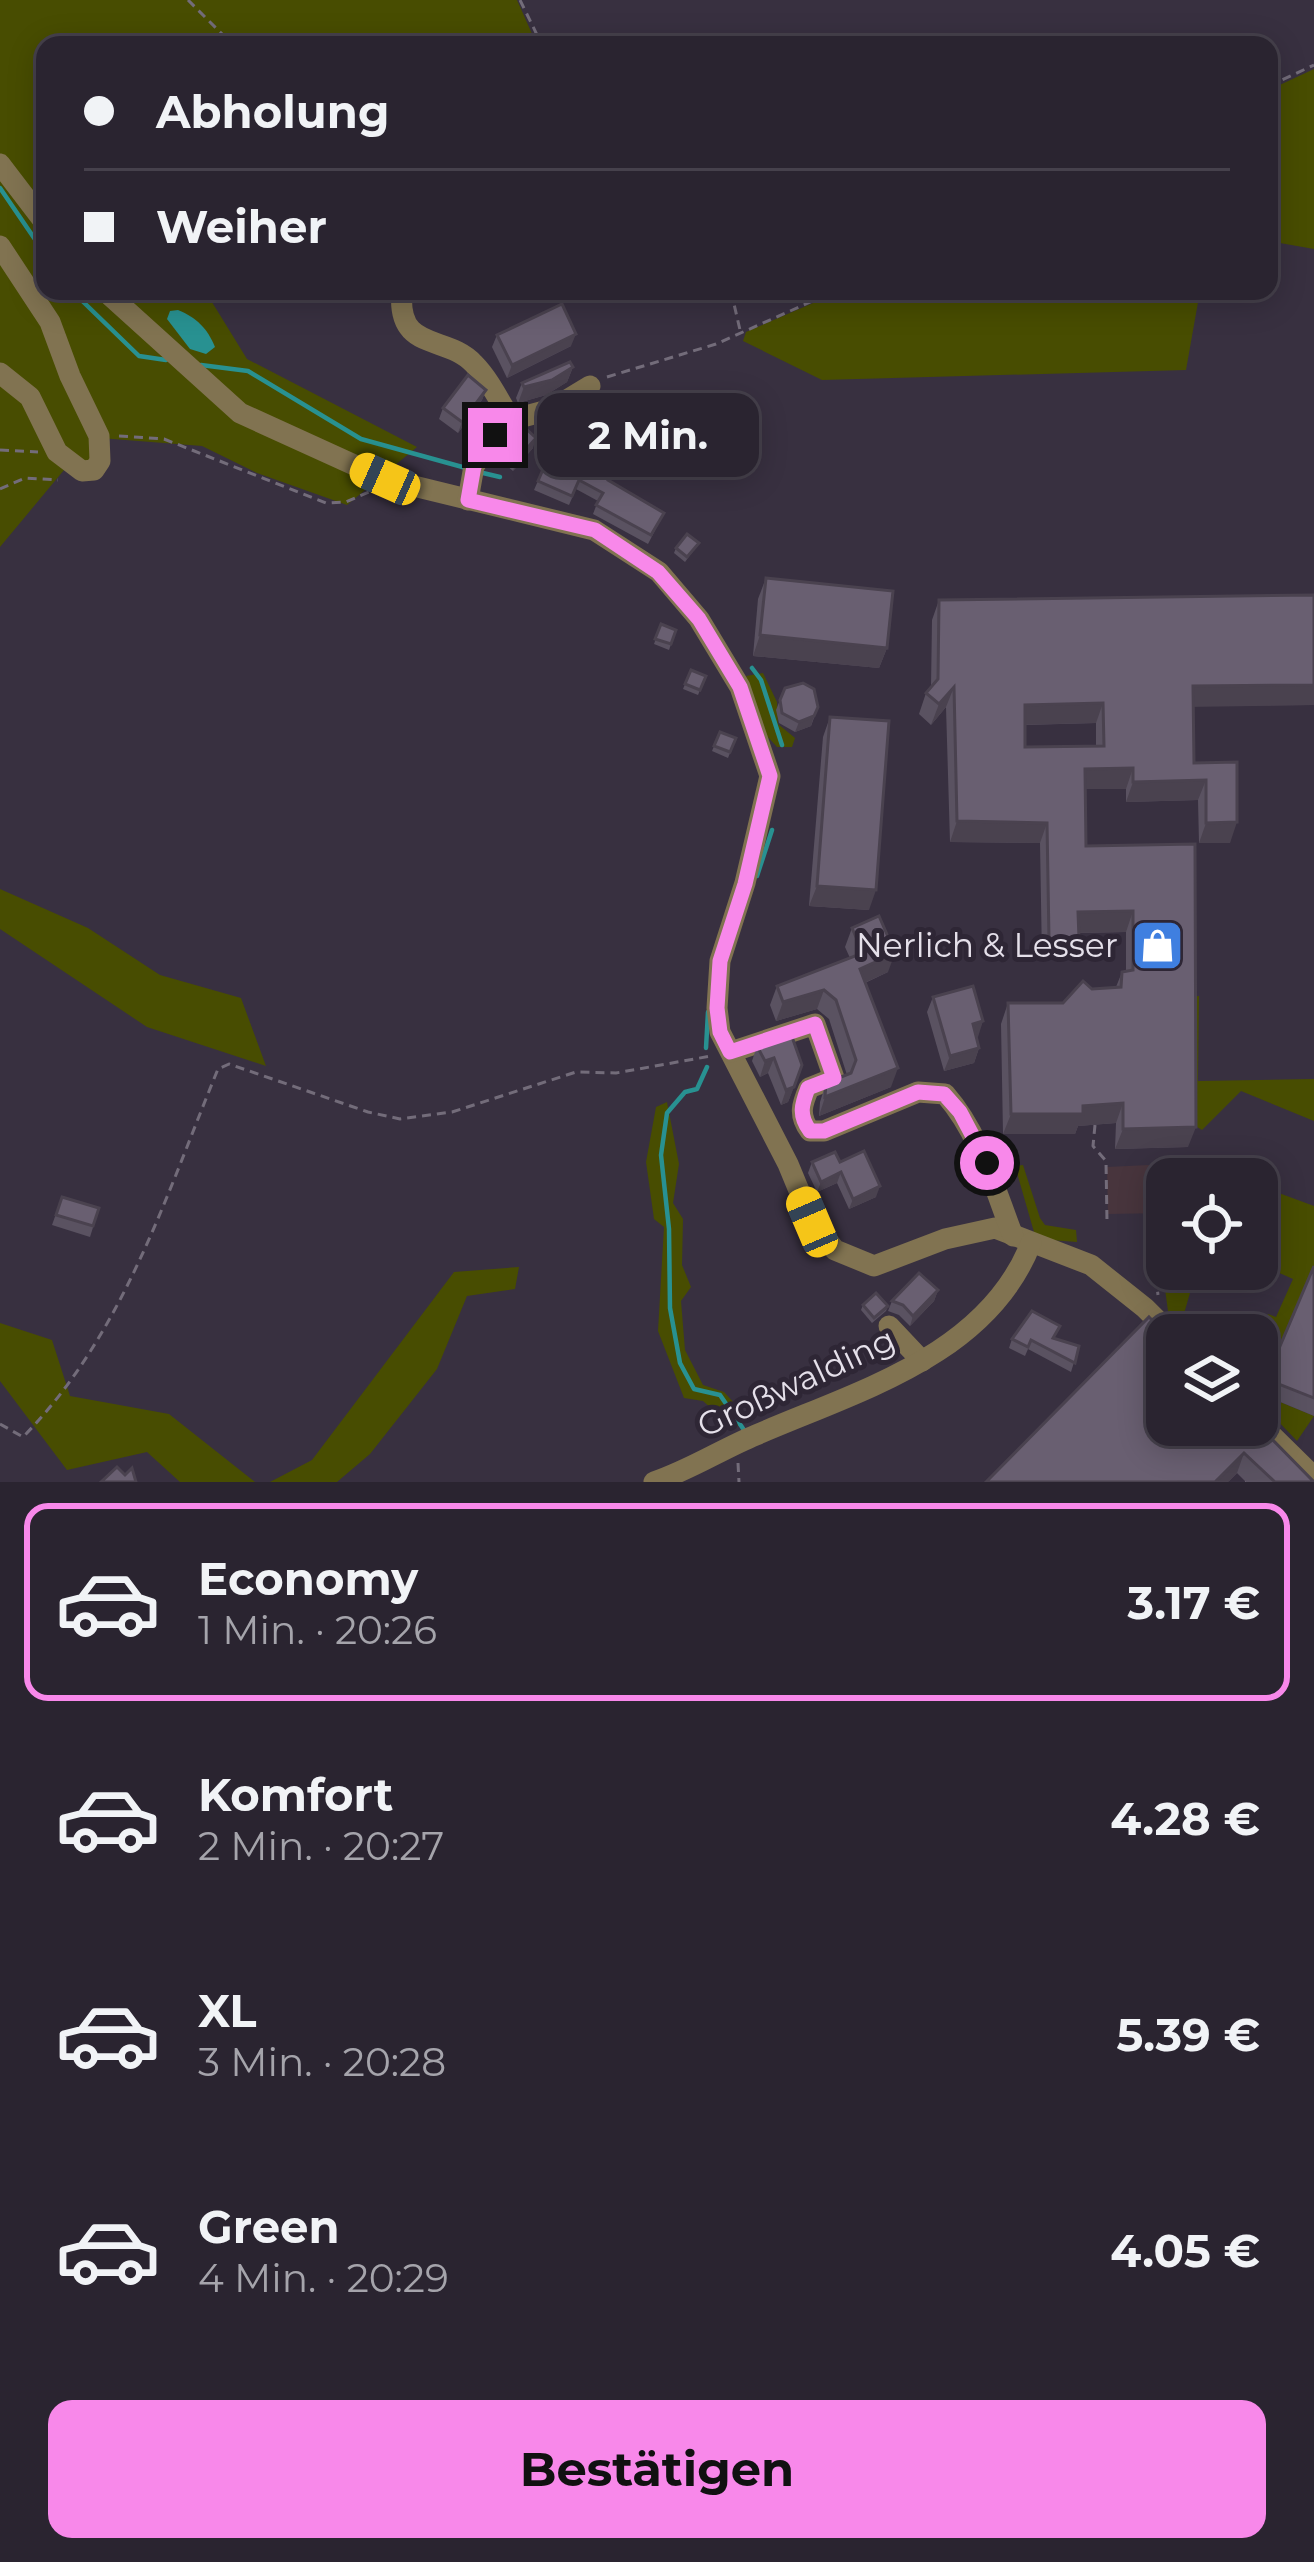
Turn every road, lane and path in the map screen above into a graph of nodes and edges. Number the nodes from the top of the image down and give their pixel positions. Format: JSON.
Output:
{"nodes":[{"id":1,"x":188,"y":0,"type":"edge"},
{"id":2,"x":520,"y":0,"type":"edge"},
{"id":3,"x":224,"y":36,"type":"edge"},
{"id":4,"x":538,"y":36,"type":"edge"},
{"id":5,"x":1314,"y":65,"type":"edge"},
{"id":6,"x":1278,"y":82,"type":"edge"},
{"id":7,"x":0,"y":164,"type":"edge"},
{"id":8,"x":36,"y":211,"type":"edge"},
{"id":9,"x":0,"y":246,"type":"edge"},
{"id":10,"x":115,"y":300,"type":"edge"},
{"id":11,"x":401,"y":300,"type":"edge"},
{"id":12,"x":733,"y":300,"type":"edge"},
{"id":13,"x":814,"y":300,"type":"edge"},
{"id":14,"x":742,"y":331,"type":"junction"},
{"id":15,"x":0,"y":373,"type":"edge"},
{"id":16,"x":590,"y":386,"type":"joint"},
{"id":17,"x":511,"y":420,"type":"junction"},
{"id":18,"x":99,"y":436,"type":"junction"},
{"id":19,"x":0,"y":450,"type":"edge"},
{"id":20,"x":58,"y":452,"type":"junction"},
{"id":21,"x":82,"y":471,"type":"junction"},
{"id":22,"x":385,"y":479,"type":"junction"},
{"id":23,"x":471,"y":482,"type":"junction"},
{"id":24,"x":0,"y":489,"type":"edge"},
{"id":25,"x":730,"y":1052,"type":"junction"},
{"id":26,"x":1095,"y":1125,"type":"edge"},
{"id":27,"x":1107,"y":1221,"type":"dead end"},
{"id":28,"x":1022,"y":1240,"type":"junction"},
{"id":29,"x":1151,"y":1314,"type":"edge"},
{"id":30,"x":890,"y":1326,"type":"dead end"},
{"id":31,"x":922,"y":1360,"type":"junction"},
{"id":32,"x":0,"y":1424,"type":"edge"},
{"id":33,"x":1278,"y":1441,"type":"edge"},
{"id":34,"x":1313,"y":1475,"type":"edge"},
{"id":35,"x":654,"y":1482,"type":"edge"}],
"edges":[{"from":1,"to":3,"type":"path"},
{"from":2,"to":4,"type":"path"},
{"from":5,"to":6,"type":"path"},
{"from":7,"to":8,"type":"street"},
{"from":9,"to":18,"type":"street"},
{"from":10,"to":22,"type":"street"},
{"from":11,"to":17,"type":"street"},
{"from":12,"to":14,"type":"path"},
{"from":13,"to":14,"type":"path"},
{"from":14,"to":16,"type":"path"},
{"from":15,"to":20,"type":"street"},
{"from":16,"to":17,"type":"street"},
{"from":17,"to":23,"type":"street"},
{"from":18,"to":21,"type":"street"},
{"from":18,"to":22,"type":"path"},
{"from":19,"to":20,"type":"path"},
{"from":20,"to":21,"type":"street"},
{"from":21,"to":24,"type":"path"},
{"from":22,"to":23,"type":"street"},
{"from":23,"to":25,"type":"street"},
{"from":25,"to":28,"type":"street"},
{"from":25,"to":28,"type":"street"},
{"from":25,"to":32,"type":"path"},
{"from":26,"to":27,"type":"path"},
{"from":28,"to":29,"type":"street"},
{"from":28,"to":31,"type":"street","name":"Großwalding"},
{"from":30,"to":31,"type":"street"},
{"from":31,"to":35,"type":"street","name":"Großwalding"},
{"from":33,"to":34,"type":"street"}]}
